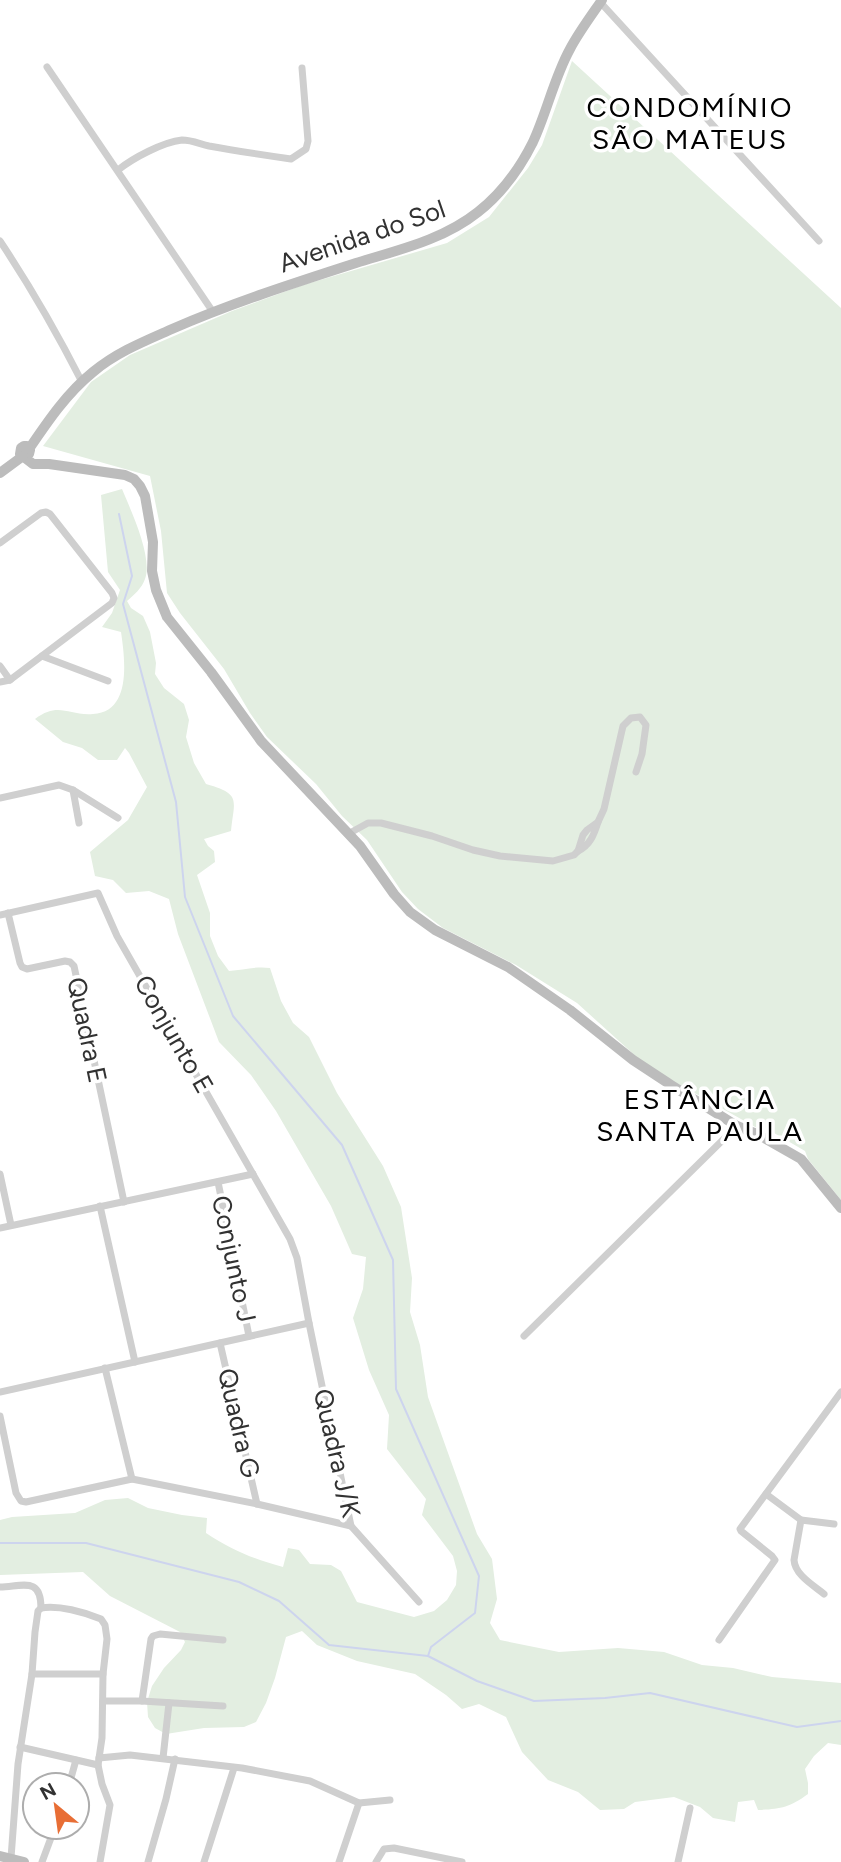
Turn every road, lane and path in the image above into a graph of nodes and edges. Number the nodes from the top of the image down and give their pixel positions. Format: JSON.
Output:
{"nodes":[{"id":1,"x":601,"y":1,"type":"edge"},
{"id":2,"x":47,"y":67,"type":"dead end"},
{"id":3,"x":302,"y":68,"type":"dead end"},
{"id":4,"x":118,"y":170,"type":"junction"},
{"id":5,"x":0,"y":241,"type":"edge"},
{"id":6,"x":819,"y":241,"type":"dead end"},
{"id":7,"x":213,"y":312,"type":"junction"},
{"id":8,"x":82,"y":382,"type":"junction"},
{"id":9,"x":25,"y":451,"type":"junction"},
{"id":10,"x":4,"y":469,"type":"edge"},
{"id":11,"x":0,"y":543,"type":"edge"},
{"id":12,"x":42,"y":656,"type":"junction"},
{"id":13,"x":0,"y":666,"type":"edge"},
{"id":14,"x":10,"y":680,"type":"junction"},
{"id":15,"x":108,"y":681,"type":"dead end"},
{"id":16,"x":0,"y":682,"type":"edge"},
{"id":17,"x":636,"y":772,"type":"dead end"},
{"id":18,"x":73,"y":790,"type":"junction"},
{"id":19,"x":0,"y":798,"type":"edge"},
{"id":20,"x":118,"y":818,"type":"dead end"},
{"id":21,"x":79,"y":823,"type":"dead end"},
{"id":22,"x":348,"y":834,"type":"junction"},
{"id":23,"x":98,"y":893,"type":"joint"},
{"id":24,"x":4,"y":914,"type":"edge"},
{"id":25,"x":737,"y":1126,"type":"junction"},
{"id":26,"x":0,"y":1174,"type":"edge"},
{"id":27,"x":253,"y":1174,"type":"junction"},
{"id":28,"x":218,"y":1182,"type":"junction"},
{"id":29,"x":124,"y":1202,"type":"junction"},
{"id":30,"x":100,"y":1206,"type":"junction"},
{"id":31,"x":841,"y":1208,"type":"edge"},
{"id":32,"x":10,"y":1225,"type":"junction"},
{"id":33,"x":0,"y":1228,"type":"edge"},
{"id":34,"x":309,"y":1323,"type":"junction"},
{"id":35,"x":249,"y":1336,"type":"junction"},
{"id":36,"x":524,"y":1336,"type":"dead end"},
{"id":37,"x":220,"y":1343,"type":"junction"},
{"id":38,"x":135,"y":1362,"type":"junction"},
{"id":39,"x":105,"y":1368,"type":"junction"},
{"id":40,"x":0,"y":1392,"type":"edge"},
{"id":41,"x":841,"y":1392,"type":"edge"},
{"id":42,"x":0,"y":1416,"type":"edge"},
{"id":43,"x":132,"y":1479,"type":"junction"},
{"id":44,"x":766,"y":1494,"type":"junction"},
{"id":45,"x":257,"y":1504,"type":"junction"},
{"id":46,"x":802,"y":1520,"type":"junction"},
{"id":47,"x":834,"y":1524,"type":"dead end"},
{"id":48,"x":351,"y":1526,"type":"junction"},
{"id":49,"x":0,"y":1587,"type":"edge"},
{"id":50,"x":824,"y":1594,"type":"dead end"},
{"id":51,"x":419,"y":1602,"type":"dead end"},
{"id":52,"x":41,"y":1608,"type":"junction"},
{"id":53,"x":223,"y":1640,"type":"dead end"},
{"id":54,"x":719,"y":1640,"type":"dead end"},
{"id":55,"x":32,"y":1674,"type":"junction"},
{"id":56,"x":103,"y":1674,"type":"junction"},
{"id":57,"x":142,"y":1700,"type":"junction"},
{"id":58,"x":103,"y":1702,"type":"junction"},
{"id":59,"x":169,"y":1703,"type":"junction"},
{"id":60,"x":223,"y":1706,"type":"dead end"},
{"id":61,"x":20,"y":1747,"type":"junction"},
{"id":62,"x":163,"y":1758,"type":"junction"},
{"id":63,"x":175,"y":1759,"type":"junction"},
{"id":64,"x":76,"y":1760,"type":"junction"},
{"id":65,"x":99,"y":1761,"type":"junction"},
{"id":66,"x":234,"y":1768,"type":"junction"},
{"id":67,"x":73,"y":1771,"type":"edge"},
{"id":68,"x":390,"y":1800,"type":"dead end"},
{"id":69,"x":359,"y":1803,"type":"junction"},
{"id":70,"x":690,"y":1808,"type":"dead end"},
{"id":71,"x":50,"y":1841,"type":"edge"},
{"id":72,"x":0,"y":1856,"type":"edge"},
{"id":73,"x":11,"y":1858,"type":"junction"},
{"id":74,"x":24,"y":1862,"type":"edge"},
{"id":75,"x":42,"y":1862,"type":"edge"},
{"id":76,"x":100,"y":1862,"type":"edge"},
{"id":77,"x":148,"y":1862,"type":"edge"},
{"id":78,"x":204,"y":1862,"type":"edge"},
{"id":79,"x":340,"y":1862,"type":"edge"},
{"id":80,"x":376,"y":1862,"type":"edge"},
{"id":81,"x":461,"y":1862,"type":"edge"},
{"id":82,"x":678,"y":1862,"type":"edge"}],
"edges":[{"from":1,"to":6,"type":"street"},
{"from":1,"to":7,"type":"street","name":"Avenida do Sol"},
{"from":2,"to":4,"type":"street"},
{"from":3,"to":4,"type":"street"},
{"from":4,"to":7,"type":"street"},
{"from":5,"to":8,"type":"street"},
{"from":7,"to":8,"type":"street","name":"Avenida do Sol"},
{"from":8,"to":9,"type":"street","name":"Avenida do Sol"},
{"from":9,"to":10,"type":"street","name":"Avenida do Sol"},
{"from":9,"to":22,"type":"street"},
{"from":11,"to":12,"type":"street"},
{"from":12,"to":14,"type":"street"},
{"from":12,"to":15,"type":"street"},
{"from":13,"to":14,"type":"street"},
{"from":14,"to":16,"type":"street"},
{"from":17,"to":22,"type":"street"},
{"from":18,"to":19,"type":"street"},
{"from":18,"to":20,"type":"street"},
{"from":18,"to":21,"type":"street"},
{"from":22,"to":25,"type":"street"},
{"from":23,"to":24,"type":"street","name":"Quadra E"},
{"from":23,"to":27,"type":"street","name":"Conjunto E"},
{"from":24,"to":29,"type":"street","name":"Quadra E"},
{"from":25,"to":31,"type":"street"},
{"from":25,"to":36,"type":"street"},
{"from":26,"to":32,"type":"street"},
{"from":27,"to":28,"type":"street"},
{"from":27,"to":34,"type":"street","name":"Conjunto E"},
{"from":28,"to":29,"type":"street"},
{"from":28,"to":35,"type":"street","name":"Conjunto J"},
{"from":29,"to":30,"type":"street"},
{"from":30,"to":32,"type":"street"},
{"from":30,"to":38,"type":"street"},
{"from":32,"to":33,"type":"street"},
{"from":34,"to":35,"type":"street"},
{"from":34,"to":48,"type":"street","name":"Quadra J/K"},
{"from":35,"to":37,"type":"street"},
{"from":37,"to":38,"type":"street"},
{"from":37,"to":45,"type":"street","name":"Quadra G"},
{"from":38,"to":39,"type":"street"},
{"from":39,"to":40,"type":"street"},
{"from":39,"to":43,"type":"street"},
{"from":41,"to":44,"type":"street"},
{"from":42,"to":43,"type":"street"},
{"from":43,"to":45,"type":"street"},
{"from":44,"to":46,"type":"street"},
{"from":44,"to":54,"type":"street"},
{"from":45,"to":48,"type":"street"},
{"from":46,"to":47,"type":"street"},
{"from":46,"to":50,"type":"street"},
{"from":48,"to":51,"type":"street","name":"Quadra J/K"},
{"from":49,"to":52,"type":"street"},
{"from":52,"to":55,"type":"street"},
{"from":52,"to":56,"type":"street"},
{"from":53,"to":57,"type":"street"},
{"from":55,"to":56,"type":"street"},
{"from":55,"to":61,"type":"street"},
{"from":56,"to":58,"type":"street"},
{"from":57,"to":58,"type":"street"},
{"from":57,"to":59,"type":"street"},
{"from":58,"to":65,"type":"street"},
{"from":59,"to":60,"type":"street"},
{"from":59,"to":62,"type":"street"},
{"from":61,"to":64,"type":"street"},
{"from":61,"to":73,"type":"street"},
{"from":62,"to":63,"type":"street"},
{"from":62,"to":65,"type":"street"},
{"from":63,"to":66,"type":"street"},
{"from":63,"to":77,"type":"street"},
{"from":64,"to":65,"type":"street"},
{"from":64,"to":67,"type":"street"},
{"from":65,"to":76,"type":"street"},
{"from":66,"to":69,"type":"street"},
{"from":66,"to":78,"type":"street"},
{"from":68,"to":69,"type":"street"},
{"from":69,"to":79,"type":"street"},
{"from":70,"to":82,"type":"street"},
{"from":71,"to":75,"type":"street"},
{"from":72,"to":73,"type":"street"},
{"from":73,"to":74,"type":"street"},
{"from":80,"to":81,"type":"street"}]}
